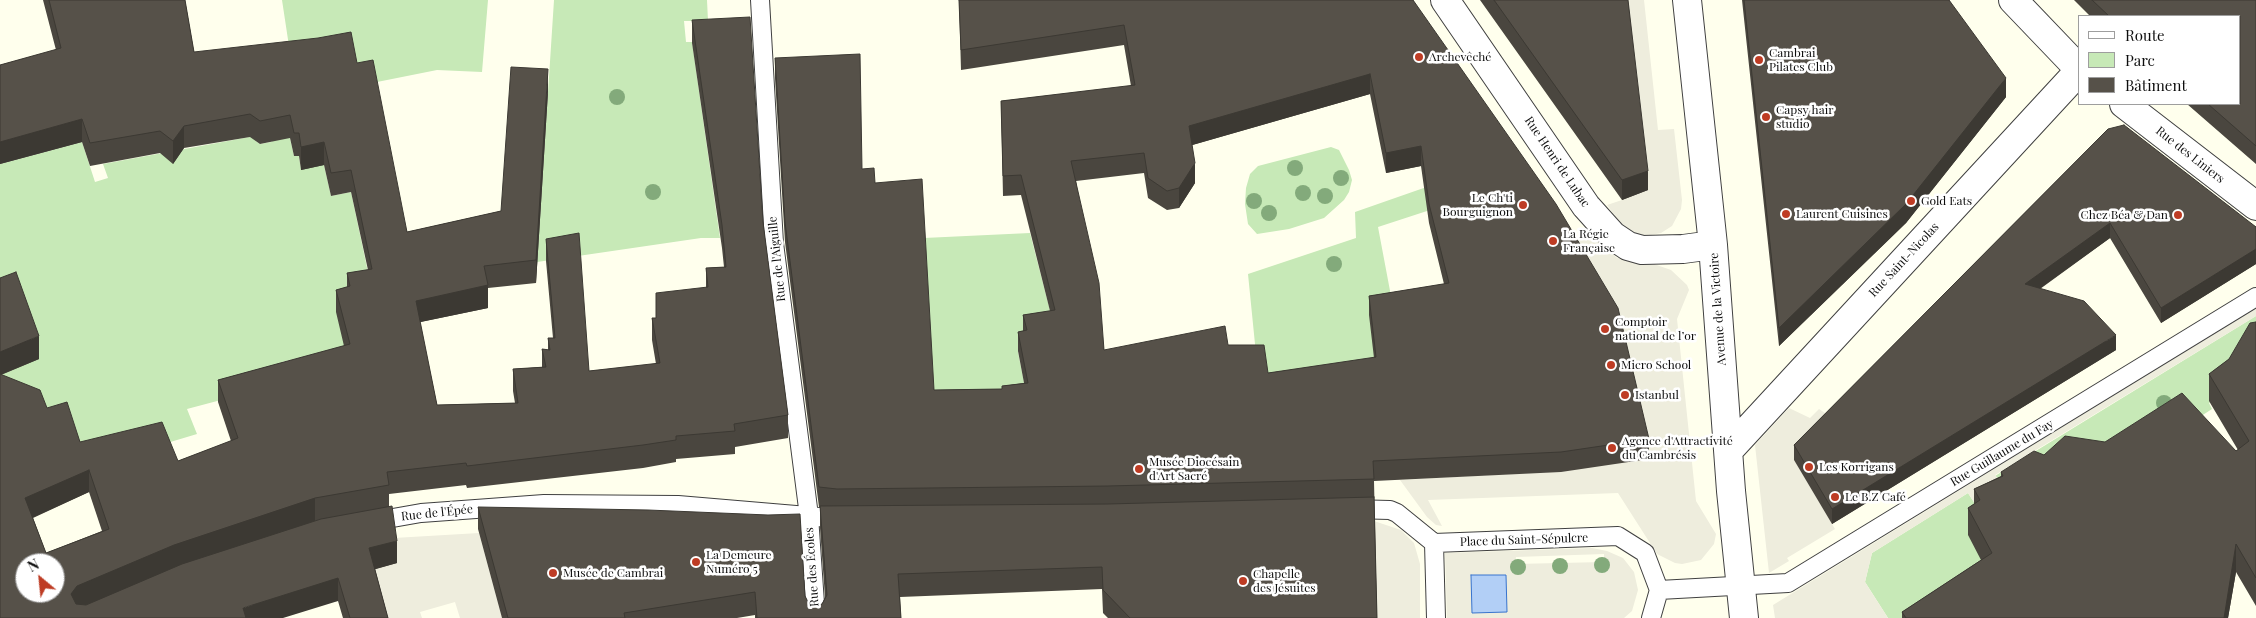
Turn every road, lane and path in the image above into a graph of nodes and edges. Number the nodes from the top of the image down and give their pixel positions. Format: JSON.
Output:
{"nodes":[{"id":1,"x":760,"y":0,"type":"edge"},
{"id":2,"x":1445,"y":0,"type":"edge"},
{"id":3,"x":1687,"y":0,"type":"edge"},
{"id":4,"x":2013,"y":0,"type":"edge"},
{"id":5,"x":2078,"y":68,"type":"edge"},
{"id":6,"x":2078,"y":72,"type":"edge"},
{"id":7,"x":2125,"y":105,"type":"edge"},
{"id":8,"x":2256,"y":206,"type":"edge"},
{"id":9,"x":1713,"y":245,"type":"junction"},
{"id":10,"x":2256,"y":297,"type":"edge"},
{"id":11,"x":1729,"y":450,"type":"junction"},
{"id":12,"x":1334,"y":510,"type":"edge"},
{"id":13,"x":808,"y":516,"type":"junction"},
{"id":14,"x":856,"y":518,"type":"edge"},
{"id":15,"x":355,"y":524,"type":"edge"},
{"id":16,"x":1434,"y":543,"type":"junction"},
{"id":17,"x":1740,"y":586,"type":"junction"},
{"id":18,"x":1659,"y":590,"type":"junction"},
{"id":19,"x":816,"y":618,"type":"edge"},
{"id":20,"x":1436,"y":618,"type":"edge"},
{"id":21,"x":1651,"y":618,"type":"edge"},
{"id":22,"x":1744,"y":618,"type":"edge"}],
"edges":[{"from":1,"to":13,"type":"lane","name":"Rue de l'Aiguille"},
{"from":2,"to":9,"type":"street","name":"Rue Henri de Lubac"},
{"from":3,"to":9,"type":"street","name":"Avenue de la Victoire"},
{"from":4,"to":5,"type":"street"},
{"from":6,"to":11,"type":"street","name":"Rue Saint-Nicolas"},
{"from":7,"to":8,"type":"street","name":"Rue des Liniers"},
{"from":9,"to":11,"type":"street","name":"Avenue de la Victoire"},
{"from":10,"to":17,"type":"lane","name":"Rue Guillaume du Fay"},
{"from":11,"to":17,"type":"street","name":"Avenue de la Victoire"},
{"from":12,"to":16,"type":"lane"},
{"from":13,"to":14,"type":"lane","name":"Rue de l'Épée"},
{"from":13,"to":15,"type":"lane","name":"Rue de l'Épée"},
{"from":13,"to":19,"type":"lane","name":"Rue des Écoles"},
{"from":16,"to":18,"type":"lane","name":"Place du Saint-Sépulcre"},
{"from":16,"to":20,"type":"lane"},
{"from":17,"to":18,"type":"lane"},
{"from":17,"to":22,"type":"street","name":"Avenue de la Victoire"},
{"from":18,"to":21,"type":"lane"}]}
